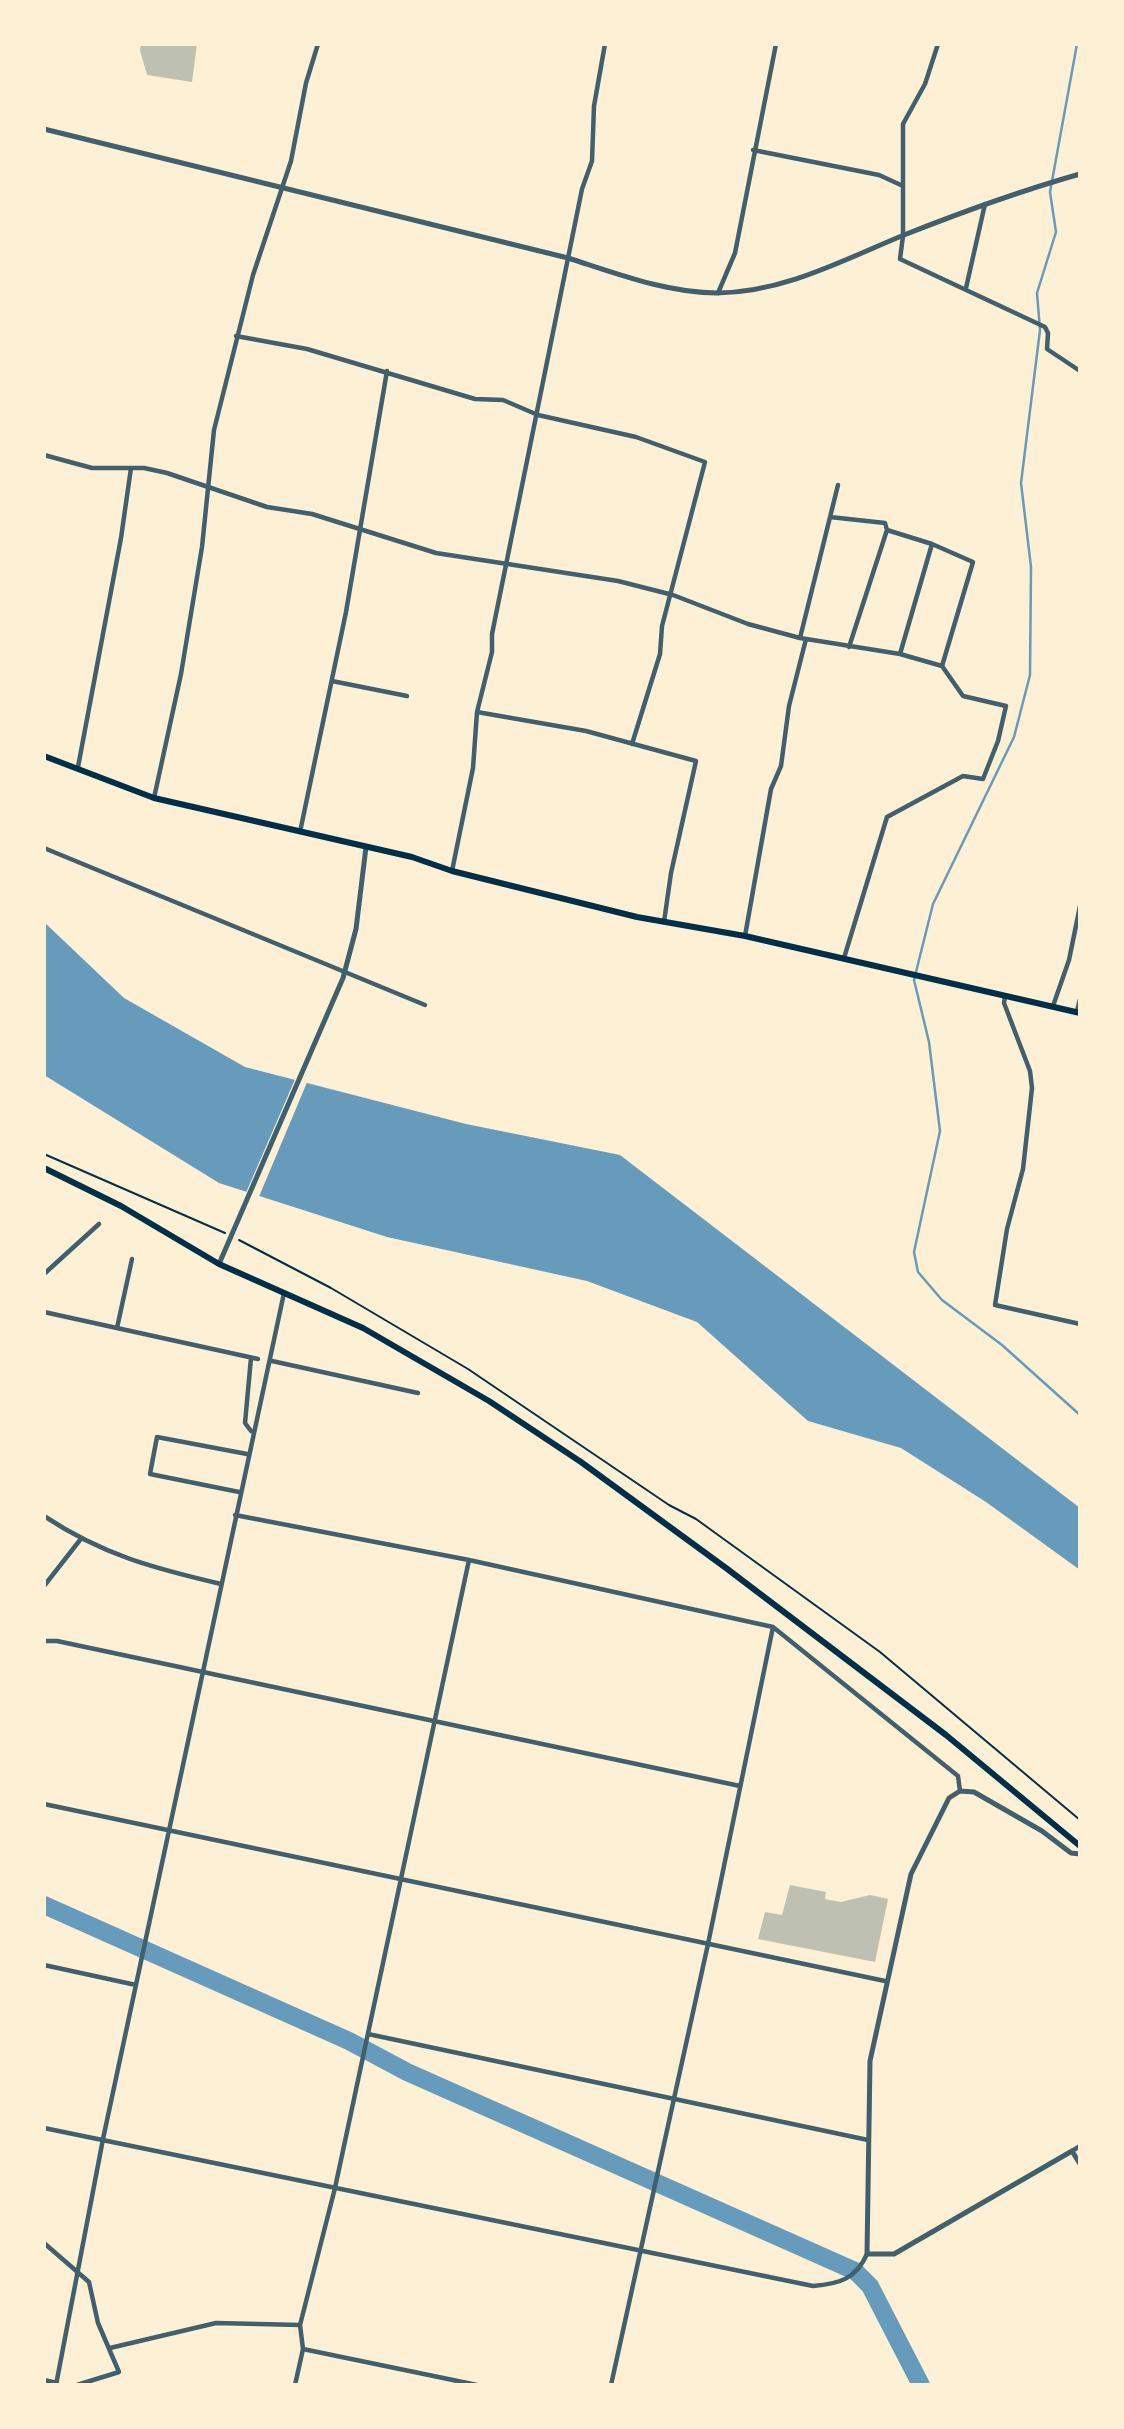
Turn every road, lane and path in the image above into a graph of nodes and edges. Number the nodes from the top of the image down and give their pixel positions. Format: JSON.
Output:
{"nodes":[{"id":1,"x":318,"y":44,"type":"edge"},
{"id":2,"x":605,"y":44,"type":"edge"},
{"id":3,"x":776,"y":44,"type":"edge"},
{"id":4,"x":938,"y":44,"type":"edge"},
{"id":5,"x":44,"y":129,"type":"edge"},
{"id":6,"x":753,"y":150,"type":"junction"},
{"id":7,"x":1080,"y":174,"type":"edge"},
{"id":8,"x":903,"y":186,"type":"junction"},
{"id":9,"x":284,"y":189,"type":"junction"},
{"id":10,"x":985,"y":204,"type":"junction"},
{"id":11,"x":903,"y":236,"type":"junction"},
{"id":12,"x":568,"y":258,"type":"junction"},
{"id":13,"x":966,"y":288,"type":"junction"},
{"id":14,"x":718,"y":293,"type":"junction"},
{"id":15,"x":236,"y":336,"type":"junction"},
{"id":16,"x":387,"y":371,"type":"junction"},
{"id":17,"x":1080,"y":371,"type":"edge"},
{"id":18,"x":538,"y":415,"type":"junction"},
{"id":19,"x":44,"y":455,"type":"edge"},
{"id":20,"x":131,"y":468,"type":"junction"},
{"id":21,"x":210,"y":485,"type":"junction"},
{"id":22,"x":838,"y":485,"type":"dead end"},
{"id":23,"x":830,"y":517,"type":"junction"},
{"id":24,"x":361,"y":528,"type":"junction"},
{"id":25,"x":887,"y":530,"type":"junction"},
{"id":26,"x":932,"y":544,"type":"junction"},
{"id":27,"x":507,"y":565,"type":"junction"},
{"id":28,"x":673,"y":595,"type":"junction"},
{"id":29,"x":803,"y":639,"type":"junction"},
{"id":30,"x":849,"y":647,"type":"junction"},
{"id":31,"x":900,"y":654,"type":"junction"},
{"id":32,"x":942,"y":666,"type":"junction"},
{"id":33,"x":332,"y":681,"type":"junction"},
{"id":34,"x":407,"y":696,"type":"dead end"},
{"id":35,"x":477,"y":712,"type":"junction"},
{"id":36,"x":632,"y":744,"type":"junction"},
{"id":37,"x":44,"y":756,"type":"edge"},
{"id":38,"x":78,"y":767,"type":"junction"},
{"id":39,"x":154,"y":798,"type":"junction"},
{"id":40,"x":300,"y":832,"type":"junction"},
{"id":41,"x":366,"y":847,"type":"junction"},
{"id":42,"x":44,"y":848,"type":"edge"},
{"id":43,"x":452,"y":871,"type":"junction"},
{"id":44,"x":1080,"y":906,"type":"edge"},
{"id":45,"x":664,"y":922,"type":"junction"},
{"id":46,"x":745,"y":936,"type":"junction"},
{"id":47,"x":844,"y":958,"type":"junction"},
{"id":48,"x":344,"y":975,"type":"junction"},
{"id":49,"x":1005,"y":995,"type":"junction"},
{"id":50,"x":1080,"y":1000,"type":"edge"},
{"id":51,"x":425,"y":1005,"type":"dead end"},
{"id":52,"x":1053,"y":1006,"type":"junction"},
{"id":53,"x":1079,"y":1013,"type":"edge"},
{"id":54,"x":44,"y":1168,"type":"edge"},
{"id":55,"x":99,"y":1224,"type":"dead end"},
{"id":56,"x":132,"y":1259,"type":"dead end"},
{"id":57,"x":219,"y":1264,"type":"junction"},
{"id":58,"x":44,"y":1274,"type":"edge"},
{"id":59,"x":284,"y":1293,"type":"junction"},
{"id":60,"x":44,"y":1312,"type":"edge"},
{"id":61,"x":1080,"y":1324,"type":"edge"},
{"id":62,"x":117,"y":1328,"type":"junction"},
{"id":63,"x":251,"y":1358,"type":"junction"},
{"id":64,"x":258,"y":1359,"type":"dead end"},
{"id":65,"x":272,"y":1361,"type":"dead end"},
{"id":66,"x":418,"y":1392,"type":"dead end"},
{"id":67,"x":252,"y":1432,"type":"junction"},
{"id":68,"x":247,"y":1454,"type":"junction"},
{"id":69,"x":239,"y":1492,"type":"junction"},
{"id":70,"x":235,"y":1515,"type":"junction"},
{"id":71,"x":44,"y":1516,"type":"edge"},
{"id":72,"x":80,"y":1540,"type":"junction"},
{"id":73,"x":468,"y":1560,"type":"junction"},
{"id":74,"x":220,"y":1584,"type":"junction"},
{"id":75,"x":44,"y":1586,"type":"edge"},
{"id":76,"x":773,"y":1627,"type":"junction"},
{"id":77,"x":44,"y":1641,"type":"edge"},
{"id":78,"x":202,"y":1673,"type":"junction"},
{"id":79,"x":435,"y":1722,"type":"junction"},
{"id":80,"x":740,"y":1786,"type":"junction"},
{"id":81,"x":960,"y":1791,"type":"junction"},
{"id":82,"x":44,"y":1804,"type":"edge"},
{"id":83,"x":169,"y":1832,"type":"junction"},
{"id":84,"x":1080,"y":1846,"type":"edge"},
{"id":85,"x":1080,"y":1854,"type":"edge"},
{"id":86,"x":400,"y":1878,"type":"junction"},
{"id":87,"x":708,"y":1944,"type":"junction"},
{"id":88,"x":44,"y":1965,"type":"edge"},
{"id":89,"x":885,"y":1981,"type":"junction"},
{"id":90,"x":136,"y":1985,"type":"junction"},
{"id":91,"x":368,"y":2034,"type":"junction"},
{"id":92,"x":674,"y":2099,"type":"junction"},
{"id":93,"x":44,"y":2127,"type":"edge"},
{"id":94,"x":103,"y":2139,"type":"junction"},
{"id":95,"x":868,"y":2140,"type":"junction"},
{"id":96,"x":1080,"y":2146,"type":"edge"},
{"id":97,"x":1072,"y":2151,"type":"junction"},
{"id":98,"x":1080,"y":2164,"type":"edge"},
{"id":99,"x":335,"y":2188,"type":"junction"},
{"id":100,"x":44,"y":2243,"type":"edge"},
{"id":101,"x":639,"y":2251,"type":"junction"},
{"id":102,"x":867,"y":2254,"type":"junction"},
{"id":103,"x":76,"y":2268,"type":"junction"},
{"id":104,"x":300,"y":2326,"type":"junction"},
{"id":105,"x":110,"y":2348,"type":"junction"},
{"id":106,"x":303,"y":2349,"type":"junction"},
{"id":107,"x":44,"y":2380,"type":"edge"},
{"id":108,"x":56,"y":2384,"type":"edge"},
{"id":109,"x":78,"y":2385,"type":"edge"},
{"id":110,"x":295,"y":2385,"type":"edge"},
{"id":111,"x":477,"y":2385,"type":"edge"},
{"id":112,"x":611,"y":2385,"type":"edge"}],
"edges":[{"from":1,"to":9,"type":"street"},
{"from":2,"to":12,"type":"street"},
{"from":3,"to":6,"type":"street"},
{"from":4,"to":8,"type":"street"},
{"from":5,"to":9,"type":"street"},
{"from":6,"to":8,"type":"street"},
{"from":6,"to":14,"type":"street"},
{"from":7,"to":10,"type":"street"},
{"from":8,"to":11,"type":"street"},
{"from":9,"to":12,"type":"street"},
{"from":9,"to":15,"type":"street"},
{"from":10,"to":11,"type":"street"},
{"from":10,"to":13,"type":"street"},
{"from":11,"to":13,"type":"street"},
{"from":11,"to":14,"type":"street"},
{"from":12,"to":14,"type":"street"},
{"from":12,"to":18,"type":"street"},
{"from":13,"to":17,"type":"street"},
{"from":15,"to":16,"type":"street"},
{"from":15,"to":21,"type":"street"},
{"from":16,"to":18,"type":"street"},
{"from":16,"to":24,"type":"street"},
{"from":18,"to":27,"type":"street"},
{"from":18,"to":28,"type":"street"},
{"from":19,"to":20,"type":"street"},
{"from":20,"to":21,"type":"street"},
{"from":20,"to":38,"type":"street"},
{"from":21,"to":24,"type":"street"},
{"from":21,"to":39,"type":"street"},
{"from":22,"to":23,"type":"street"},
{"from":23,"to":25,"type":"street"},
{"from":23,"to":29,"type":"street"},
{"from":24,"to":27,"type":"street"},
{"from":24,"to":33,"type":"street"},
{"from":25,"to":26,"type":"street"},
{"from":25,"to":30,"type":"street"},
{"from":26,"to":31,"type":"street"},
{"from":26,"to":32,"type":"street"},
{"from":27,"to":28,"type":"street"},
{"from":27,"to":35,"type":"street"},
{"from":28,"to":29,"type":"street"},
{"from":28,"to":36,"type":"street"},
{"from":29,"to":30,"type":"street"},
{"from":29,"to":46,"type":"street"},
{"from":30,"to":31,"type":"street"},
{"from":31,"to":32,"type":"street"},
{"from":32,"to":47,"type":"street"},
{"from":33,"to":34,"type":"street"},
{"from":33,"to":40,"type":"street"},
{"from":35,"to":36,"type":"street"},
{"from":35,"to":43,"type":"street"},
{"from":36,"to":45,"type":"street"},
{"from":37,"to":38,"type":"main road"},
{"from":38,"to":39,"type":"main road"},
{"from":39,"to":40,"type":"main road"},
{"from":40,"to":41,"type":"main road"},
{"from":41,"to":43,"type":"main road"},
{"from":41,"to":48,"type":"street"},
{"from":42,"to":48,"type":"street"},
{"from":43,"to":45,"type":"main road"},
{"from":44,"to":52,"type":"street"},
{"from":45,"to":46,"type":"main road"},
{"from":46,"to":47,"type":"main road"},
{"from":47,"to":49,"type":"main road"},
{"from":48,"to":51,"type":"street"},
{"from":48,"to":57,"type":"street"},
{"from":49,"to":52,"type":"main road"},
{"from":49,"to":61,"type":"street"},
{"from":50,"to":53,"type":"street"},
{"from":52,"to":53,"type":"main road"},
{"from":54,"to":57,"type":"main road"},
{"from":55,"to":58,"type":"street"},
{"from":56,"to":62,"type":"street"},
{"from":57,"to":59,"type":"main road"},
{"from":59,"to":67,"type":"street"},
{"from":59,"to":84,"type":"main road"},
{"from":60,"to":62,"type":"street"},
{"from":62,"to":63,"type":"street"},
{"from":63,"to":64,"type":"street"},
{"from":63,"to":67,"type":"street"},
{"from":65,"to":66,"type":"street"},
{"from":67,"to":68,"type":"street"},
{"from":68,"to":69,"type":"street"},
{"from":68,"to":69,"type":"street"},
{"from":69,"to":70,"type":"street"},
{"from":70,"to":73,"type":"street"},
{"from":70,"to":74,"type":"street"},
{"from":71,"to":72,"type":"street"},
{"from":72,"to":74,"type":"street"},
{"from":72,"to":75,"type":"street"},
{"from":73,"to":76,"type":"street"},
{"from":73,"to":79,"type":"street"},
{"from":74,"to":78,"type":"street"},
{"from":76,"to":80,"type":"street"},
{"from":76,"to":81,"type":"street"},
{"from":77,"to":78,"type":"street"},
{"from":78,"to":79,"type":"street"},
{"from":78,"to":83,"type":"street"},
{"from":79,"to":80,"type":"street"},
{"from":79,"to":86,"type":"street"},
{"from":80,"to":87,"type":"street"},
{"from":81,"to":85,"type":"street"},
{"from":81,"to":89,"type":"street"},
{"from":82,"to":83,"type":"street"},
{"from":83,"to":86,"type":"street"},
{"from":83,"to":90,"type":"street"},
{"from":86,"to":87,"type":"street"},
{"from":86,"to":91,"type":"street"},
{"from":87,"to":89,"type":"street"},
{"from":87,"to":92,"type":"street"},
{"from":88,"to":90,"type":"street"},
{"from":89,"to":95,"type":"street"},
{"from":90,"to":94,"type":"street"},
{"from":91,"to":92,"type":"street"},
{"from":91,"to":99,"type":"street"},
{"from":92,"to":95,"type":"street"},
{"from":92,"to":101,"type":"street"},
{"from":93,"to":94,"type":"street"},
{"from":94,"to":99,"type":"street"},
{"from":94,"to":103,"type":"street"},
{"from":95,"to":102,"type":"street"},
{"from":96,"to":97,"type":"street"},
{"from":97,"to":98,"type":"street"},
{"from":97,"to":102,"type":"street"},
{"from":99,"to":101,"type":"street"},
{"from":99,"to":104,"type":"street"},
{"from":100,"to":103,"type":"street"},
{"from":101,"to":102,"type":"street"},
{"from":101,"to":112,"type":"street"},
{"from":103,"to":105,"type":"street"},
{"from":103,"to":108,"type":"street"},
{"from":104,"to":105,"type":"street"},
{"from":104,"to":106,"type":"street"},
{"from":105,"to":109,"type":"street"},
{"from":106,"to":110,"type":"street"},
{"from":106,"to":111,"type":"street"},
{"from":107,"to":108,"type":"street"}]}
